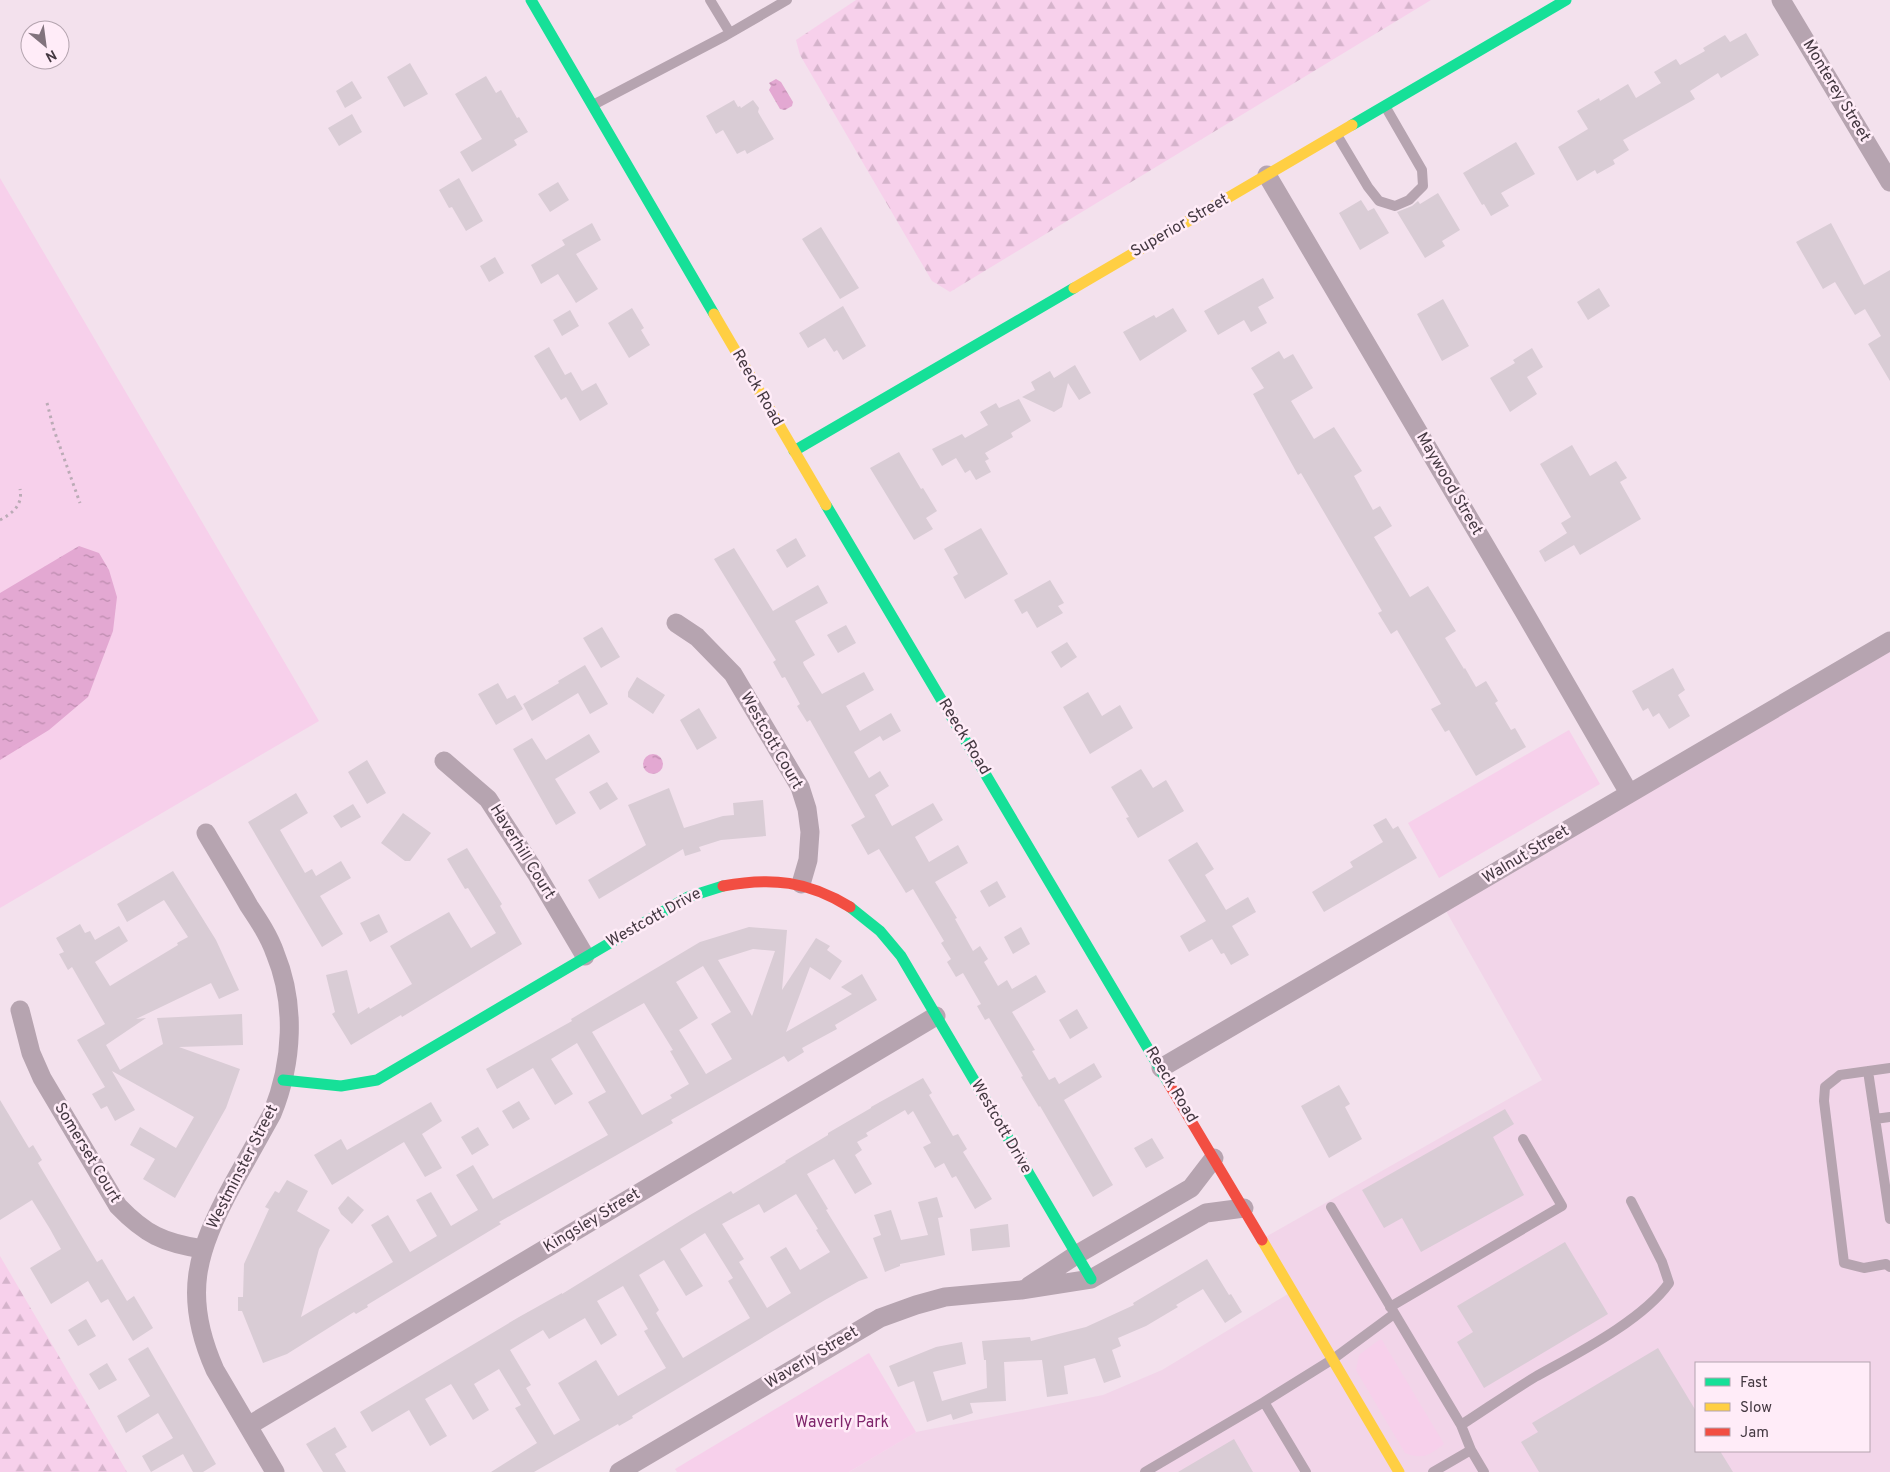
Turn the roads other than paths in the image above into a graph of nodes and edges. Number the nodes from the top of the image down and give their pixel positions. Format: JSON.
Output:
{"nodes":[{"id":1,"x":710,"y":0,"type":"edge"},
{"id":2,"x":787,"y":0,"type":"edge"},
{"id":3,"x":1566,"y":0,"type":"edge"},
{"id":4,"x":1781,"y":0,"type":"edge"},
{"id":5,"x":534,"y":1,"type":"edge"},
{"id":6,"x":730,"y":33,"type":"junction"},
{"id":7,"x":593,"y":105,"type":"junction"},
{"id":8,"x":1385,"y":106,"type":"junction"},
{"id":9,"x":1336,"y":134,"type":"junction"},
{"id":10,"x":1267,"y":175,"type":"junction"},
{"id":11,"x":1890,"y":182,"type":"edge"},
{"id":12,"x":794,"y":451,"type":"junction"},
{"id":13,"x":676,"y":623,"type":"dead end"},
{"id":14,"x":1890,"y":641,"type":"edge"},
{"id":15,"x":444,"y":761,"type":"dead end"},
{"id":16,"x":1629,"y":793,"type":"junction"},
{"id":17,"x":206,"y":833,"type":"dead end"},
{"id":18,"x":801,"y":884,"type":"junction"},
{"id":19,"x":585,"y":956,"type":"junction"},
{"id":20,"x":20,"y":1010,"type":"dead end"},
{"id":21,"x":936,"y":1016,"type":"junction"},
{"id":22,"x":1161,"y":1068,"type":"junction"},
{"id":23,"x":1890,"y":1068,"type":"edge"},
{"id":24,"x":1868,"y":1071,"type":"junction"},
{"id":25,"x":283,"y":1080,"type":"junction"},
{"id":26,"x":1890,"y":1117,"type":"edge"},
{"id":27,"x":1875,"y":1119,"type":"junction"},
{"id":28,"x":1523,"y":1139,"type":"dead end"},
{"id":29,"x":1214,"y":1158,"type":"junction"},
{"id":30,"x":1631,"y":1201,"type":"dead end"},
{"id":31,"x":1331,"y":1207,"type":"dead end"},
{"id":32,"x":1244,"y":1208,"type":"junction"},
{"id":33,"x":1890,"y":1219,"type":"edge"},
{"id":34,"x":202,"y":1249,"type":"junction"},
{"id":35,"x":1076,"y":1255,"type":"junction"},
{"id":36,"x":1890,"y":1267,"type":"edge"},
{"id":37,"x":1091,"y":1279,"type":"junction"},
{"id":38,"x":1021,"y":1290,"type":"junction"},
{"id":39,"x":1392,"y":1310,"type":"junction"},
{"id":40,"x":1333,"y":1359,"type":"junction"},
{"id":41,"x":1264,"y":1402,"type":"junction"},
{"id":42,"x":1461,"y":1425,"type":"junction"},
{"id":43,"x":248,"y":1426,"type":"junction"},
{"id":44,"x":1471,"y":1450,"type":"junction"},
{"id":45,"x":1398,"y":1471,"type":"edge"},
{"id":46,"x":275,"y":1472,"type":"edge"},
{"id":47,"x":619,"y":1472,"type":"edge"},
{"id":48,"x":1145,"y":1472,"type":"edge"},
{"id":49,"x":1306,"y":1472,"type":"edge"},
{"id":50,"x":1433,"y":1472,"type":"edge"},
{"id":51,"x":1484,"y":1472,"type":"edge"}],
"edges":[{"from":1,"to":6,"type":"lane"},
{"from":2,"to":6,"type":"lane"},
{"from":3,"to":8,"type":"street","name":"Superior Street"},
{"from":4,"to":11,"type":"street","name":"Monterey Street"},
{"from":5,"to":7,"type":"street","name":"Reeck Road"},
{"from":6,"to":7,"type":"lane"},
{"from":7,"to":12,"type":"street","name":"Reeck Road"},
{"from":8,"to":9,"type":"street","name":"Superior Street"},
{"from":8,"to":9,"type":"lane"},
{"from":9,"to":10,"type":"street","name":"Superior Street"},
{"from":10,"to":12,"type":"street","name":"Superior Street"},
{"from":10,"to":16,"type":"street","name":"Maywood Street"},
{"from":12,"to":22,"type":"street","name":"Reeck Road"},
{"from":13,"to":18,"type":"street","name":"Westcott Court"},
{"from":14,"to":16,"type":"street","name":"Walnut Street"},
{"from":15,"to":19,"type":"street","name":"Haverhill Court"},
{"from":16,"to":22,"type":"street","name":"Walnut Street"},
{"from":17,"to":25,"type":"street","name":"Westminster Street"},
{"from":18,"to":19,"type":"street","name":"Westcott Drive"},
{"from":18,"to":21,"type":"street","name":"Westcott Drive"},
{"from":19,"to":25,"type":"street","name":"Westcott Drive"},
{"from":20,"to":34,"type":"street","name":"Somerset Court"},
{"from":21,"to":35,"type":"street","name":"Westcott Drive"},
{"from":21,"to":43,"type":"street","name":"Kingsley Street"},
{"from":22,"to":29,"type":"street","name":"Reeck Road"},
{"from":23,"to":24,"type":"lane"},
{"from":24,"to":27,"type":"lane"},
{"from":24,"to":36,"type":"lane"},
{"from":25,"to":34,"type":"street","name":"Westminster Street"},
{"from":26,"to":27,"type":"lane"},
{"from":27,"to":33,"type":"lane"},
{"from":28,"to":39,"type":"lane"},
{"from":29,"to":32,"type":"street","name":"Reeck Road"},
{"from":29,"to":35,"type":"street","name":"Waverly Street"},
{"from":30,"to":42,"type":"lane"},
{"from":31,"to":39,"type":"lane"},
{"from":32,"to":37,"type":"street","name":"Waverly Street"},
{"from":32,"to":40,"type":"street","name":"Reeck Road"},
{"from":34,"to":43,"type":"street","name":"Westminster Street"},
{"from":35,"to":37,"type":"street","name":"Westcott Drive"},
{"from":35,"to":38,"type":"street","name":"Waverly Street"},
{"from":37,"to":38,"type":"street","name":"Waverly Street"},
{"from":38,"to":47,"type":"street","name":"Waverly Street"},
{"from":39,"to":40,"type":"lane"},
{"from":39,"to":42,"type":"lane"},
{"from":40,"to":41,"type":"lane"},
{"from":40,"to":45,"type":"street","name":"Reeck Road"},
{"from":41,"to":48,"type":"lane"},
{"from":41,"to":49,"type":"lane"},
{"from":42,"to":44,"type":"lane"},
{"from":43,"to":46,"type":"street","name":"Westminster Street"},
{"from":44,"to":50,"type":"lane"},
{"from":44,"to":51,"type":"lane"}]}
